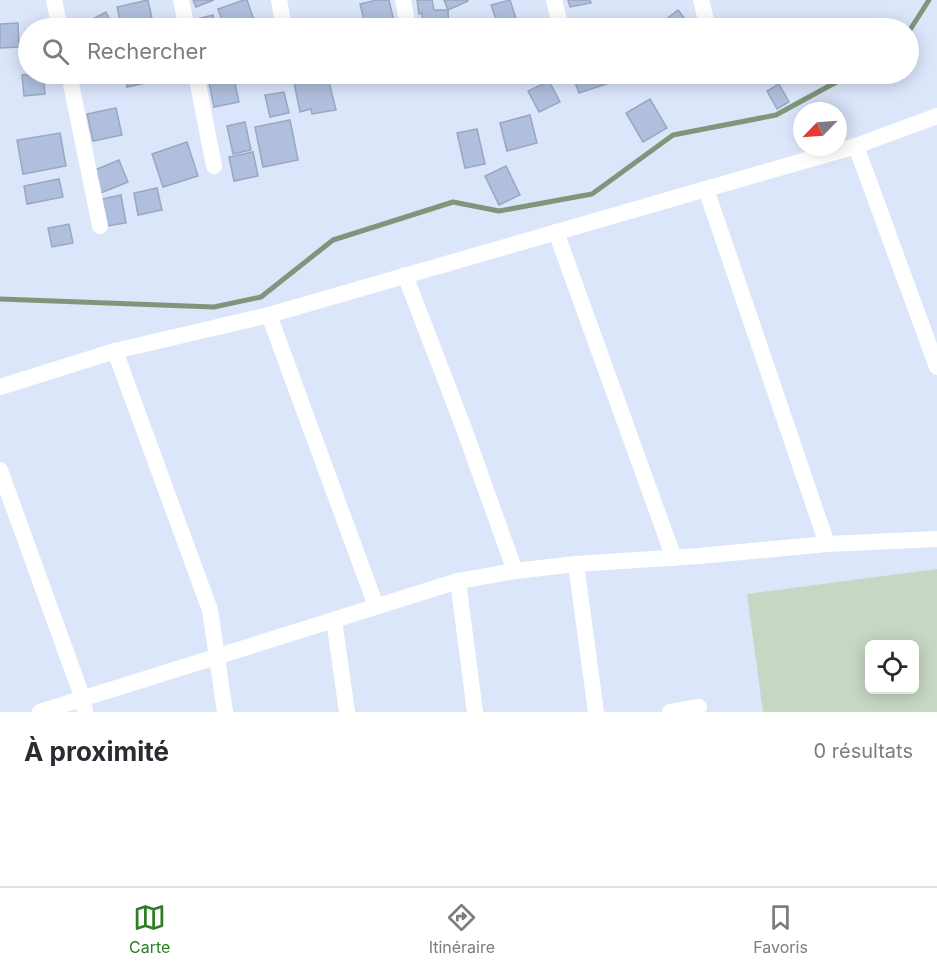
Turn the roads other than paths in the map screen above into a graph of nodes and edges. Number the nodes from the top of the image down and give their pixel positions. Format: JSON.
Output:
{"nodes":[{"id":1,"x":54,"y":0,"type":"edge"},
{"id":2,"x":182,"y":0,"type":"edge"},
{"id":3,"x":279,"y":0,"type":"edge"},
{"id":4,"x":403,"y":0,"type":"edge"},
{"id":5,"x":555,"y":0,"type":"edge"},
{"id":6,"x":701,"y":0,"type":"edge"},
{"id":7,"x":58,"y":18,"type":"edge"},
{"id":8,"x":185,"y":18,"type":"edge"},
{"id":9,"x":282,"y":18,"type":"edge"},
{"id":10,"x":406,"y":18,"type":"edge"},
{"id":11,"x":559,"y":18,"type":"edge"},
{"id":12,"x":706,"y":18,"type":"edge"},
{"id":13,"x":71,"y":84,"type":"edge"},
{"id":14,"x":198,"y":84,"type":"edge"},
{"id":15,"x":937,"y":116,"type":"edge"},
{"id":16,"x":856,"y":146,"type":"junction"},
{"id":17,"x":214,"y":166,"type":"dead end"},
{"id":18,"x":706,"y":189,"type":"junction"},
{"id":19,"x":100,"y":226,"type":"dead end"},
{"id":20,"x":556,"y":232,"type":"junction"},
{"id":21,"x":405,"y":275,"type":"junction"},
{"id":22,"x":269,"y":315,"type":"junction"},
{"id":23,"x":115,"y":351,"type":"junction"},
{"id":24,"x":937,"y":367,"type":"edge"},
{"id":25,"x":0,"y":387,"type":"edge"},
{"id":26,"x":0,"y":470,"type":"edge"},
{"id":27,"x":937,"y":538,"type":"edge"},
{"id":28,"x":826,"y":544,"type":"junction"},
{"id":29,"x":674,"y":558,"type":"junction"},
{"id":30,"x":576,"y":564,"type":"junction"},
{"id":31,"x":515,"y":571,"type":"junction"},
{"id":32,"x":458,"y":581,"type":"junction"},
{"id":33,"x":376,"y":606,"type":"junction"},
{"id":34,"x":334,"y":620,"type":"junction"},
{"id":35,"x":217,"y":657,"type":"junction"},
{"id":36,"x":84,"y":705,"type":"edge"},
{"id":37,"x":699,"y":707,"type":"dead end"},
{"id":38,"x":40,"y":712,"type":"edge"},
{"id":39,"x":225,"y":712,"type":"edge"},
{"id":40,"x":347,"y":712,"type":"edge"},
{"id":41,"x":475,"y":712,"type":"edge"},
{"id":42,"x":596,"y":712,"type":"edge"},
{"id":43,"x":670,"y":712,"type":"edge"}],
"edges":[{"from":1,"to":7,"type":"street"},
{"from":2,"to":8,"type":"street"},
{"from":3,"to":9,"type":"street"},
{"from":4,"to":10,"type":"street"},
{"from":5,"to":11,"type":"street"},
{"from":6,"to":12,"type":"street"},
{"from":13,"to":19,"type":"street"},
{"from":14,"to":17,"type":"street"},
{"from":15,"to":16,"type":"street"},
{"from":16,"to":18,"type":"street"},
{"from":16,"to":24,"type":"street"},
{"from":18,"to":20,"type":"street"},
{"from":18,"to":28,"type":"street"},
{"from":20,"to":21,"type":"street"},
{"from":20,"to":29,"type":"street"},
{"from":21,"to":22,"type":"street"},
{"from":21,"to":31,"type":"street"},
{"from":22,"to":23,"type":"street"},
{"from":22,"to":33,"type":"street"},
{"from":23,"to":25,"type":"street"},
{"from":23,"to":35,"type":"street"},
{"from":26,"to":36,"type":"street"},
{"from":27,"to":28,"type":"street"},
{"from":28,"to":29,"type":"street"},
{"from":29,"to":30,"type":"street"},
{"from":30,"to":31,"type":"street"},
{"from":30,"to":42,"type":"street"},
{"from":31,"to":32,"type":"street"},
{"from":32,"to":33,"type":"street"},
{"from":32,"to":41,"type":"street"},
{"from":33,"to":34,"type":"street"},
{"from":34,"to":35,"type":"street"},
{"from":34,"to":40,"type":"street"},
{"from":35,"to":36,"type":"street"},
{"from":35,"to":39,"type":"street"},
{"from":36,"to":38,"type":"street"},
{"from":37,"to":43,"type":"street"}]}
